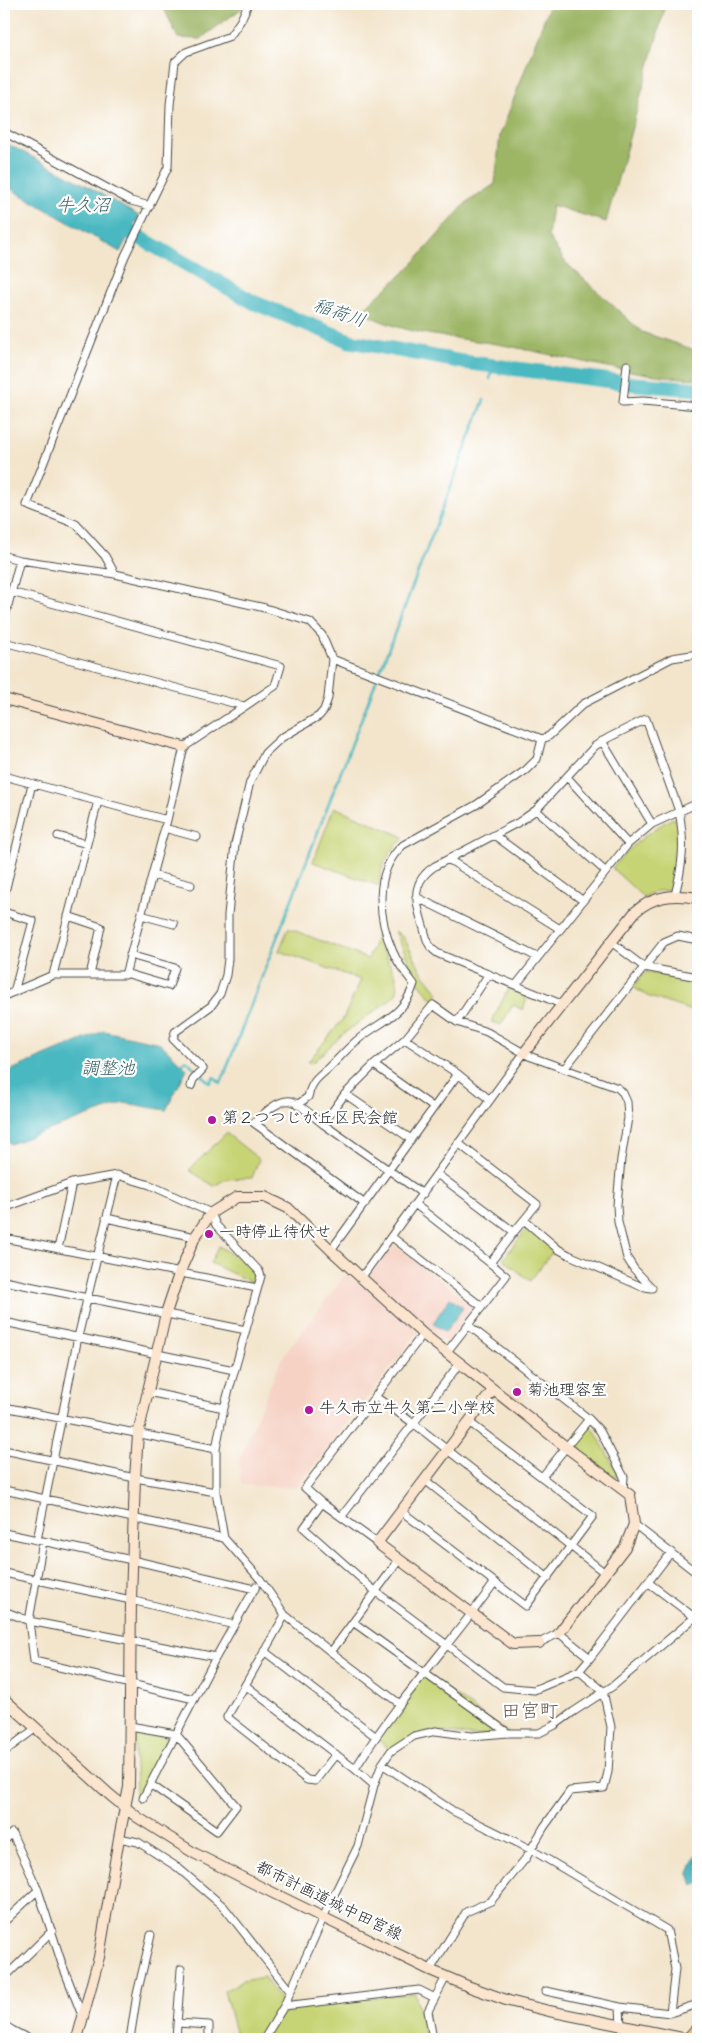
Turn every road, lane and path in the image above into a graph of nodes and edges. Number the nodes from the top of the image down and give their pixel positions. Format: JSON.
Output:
{"nodes":[{"id":1,"x":248,"y":4,"type":"edge"},
{"id":2,"x":4,"y":132,"type":"edge"},
{"id":3,"x":150,"y":206,"type":"junction"},
{"id":4,"x":627,"y":365,"type":"dead end"},
{"id":5,"x":698,"y":406,"type":"edge"},
{"id":6,"x":4,"y":556,"type":"edge"},
{"id":7,"x":20,"y":560,"type":"junction"},
{"id":8,"x":116,"y":574,"type":"junction"},
{"id":9,"x":10,"y":592,"type":"junction"},
{"id":10,"x":4,"y":620,"type":"edge"},
{"id":11,"x":4,"y":642,"type":"edge"},
{"id":12,"x":698,"y":654,"type":"edge"},
{"id":13,"x":332,"y":659,"type":"junction"},
{"id":14,"x":4,"y":699,"type":"edge"},
{"id":15,"x":244,"y":706,"type":"junction"},
{"id":16,"x":542,"y":739,"type":"junction"},
{"id":17,"x":602,"y":741,"type":"junction"},
{"id":18,"x":184,"y":747,"type":"junction"},
{"id":19,"x":4,"y":776,"type":"edge"},
{"id":20,"x":567,"y":777,"type":"junction"},
{"id":21,"x":32,"y":784,"type":"junction"},
{"id":22,"x":98,"y":801,"type":"junction"},
{"id":23,"x":698,"y":803,"type":"edge"},
{"id":24,"x":536,"y":810,"type":"junction"},
{"id":25,"x":679,"y":811,"type":"junction"},
{"id":26,"x":167,"y":820,"type":"junction"},
{"id":27,"x":652,"y":824,"type":"junction"},
{"id":28,"x":164,"y":828,"type":"junction"},
{"id":29,"x":494,"y":835,"type":"junction"},
{"id":30,"x":58,"y":836,"type":"dead end"},
{"id":31,"x":197,"y":837,"type":"dead end"},
{"id":32,"x":87,"y":844,"type":"junction"},
{"id":33,"x":628,"y":844,"type":"junction"},
{"id":34,"x":448,"y":859,"type":"junction"},
{"id":35,"x":605,"y":870,"type":"junction"},
{"id":36,"x":152,"y":875,"type":"junction"},
{"id":37,"x":191,"y":885,"type":"dead end"},
{"id":38,"x":675,"y":895,"type":"junction"},
{"id":39,"x":4,"y":896,"type":"edge"},
{"id":40,"x":416,"y":897,"type":"junction"},
{"id":41,"x":698,"y":898,"type":"edge"},
{"id":42,"x":582,"y":900,"type":"junction"},
{"id":43,"x":4,"y":912,"type":"edge"},
{"id":44,"x":141,"y":915,"type":"junction"},
{"id":45,"x":68,"y":916,"type":"junction"},
{"id":46,"x":174,"y":924,"type":"dead end"},
{"id":47,"x":560,"y":929,"type":"junction"},
{"id":48,"x":698,"y":940,"type":"edge"},
{"id":49,"x":610,"y":941,"type":"junction"},
{"id":50,"x":130,"y":955,"type":"junction"},
{"id":51,"x":537,"y":957,"type":"junction"},
{"id":52,"x":644,"y":967,"type":"junction"},
{"id":53,"x":125,"y":973,"type":"junction"},
{"id":54,"x":53,"y":974,"type":"junction"},
{"id":55,"x":489,"y":974,"type":"junction"},
{"id":56,"x":90,"y":975,"type":"junction"},
{"id":57,"x":698,"y":977,"type":"edge"},
{"id":58,"x":516,"y":985,"type":"junction"},
{"id":59,"x":14,"y":992,"type":"junction"},
{"id":60,"x":4,"y":996,"type":"edge"},
{"id":61,"x":561,"y":1004,"type":"junction"},
{"id":62,"x":457,"y":1022,"type":"junction"},
{"id":63,"x":405,"y":1039,"type":"junction"},
{"id":64,"x":524,"y":1053,"type":"junction"},
{"id":65,"x":374,"y":1065,"type":"junction"},
{"id":66,"x":564,"y":1068,"type":"junction"},
{"id":67,"x":458,"y":1074,"type":"junction"},
{"id":68,"x":191,"y":1086,"type":"dead end"},
{"id":69,"x":345,"y":1094,"type":"junction"},
{"id":70,"x":490,"y":1100,"type":"junction"},
{"id":71,"x":297,"y":1105,"type":"junction"},
{"id":72,"x":433,"y":1107,"type":"junction"},
{"id":73,"x":323,"y":1124,"type":"junction"},
{"id":74,"x":411,"y":1139,"type":"junction"},
{"id":75,"x":458,"y":1143,"type":"junction"},
{"id":76,"x":389,"y":1171,"type":"junction"},
{"id":77,"x":437,"y":1174,"type":"junction"},
{"id":78,"x":118,"y":1175,"type":"junction"},
{"id":79,"x":72,"y":1183,"type":"junction"},
{"id":80,"x":422,"y":1194,"type":"junction"},
{"id":81,"x":365,"y":1204,"type":"junction"},
{"id":82,"x":416,"y":1205,"type":"junction"},
{"id":83,"x":4,"y":1210,"type":"edge"},
{"id":84,"x":211,"y":1213,"type":"junction"},
{"id":85,"x":106,"y":1218,"type":"junction"},
{"id":86,"x":524,"y":1220,"type":"junction"},
{"id":87,"x":514,"y":1232,"type":"junction"},
{"id":88,"x":195,"y":1237,"type":"junction"},
{"id":89,"x":392,"y":1237,"type":"junction"},
{"id":90,"x":4,"y":1238,"type":"edge"},
{"id":91,"x":58,"y":1249,"type":"junction"},
{"id":92,"x":331,"y":1250,"type":"junction"},
{"id":93,"x":97,"y":1256,"type":"junction"},
{"id":94,"x":490,"y":1262,"type":"junction"},
{"id":95,"x":179,"y":1274,"type":"junction"},
{"id":96,"x":361,"y":1278,"type":"junction"},
{"id":97,"x":4,"y":1281,"type":"edge"},
{"id":98,"x":257,"y":1288,"type":"junction"},
{"id":99,"x":88,"y":1297,"type":"junction"},
{"id":100,"x":482,"y":1306,"type":"junction"},
{"id":101,"x":166,"y":1313,"type":"junction"},
{"id":102,"x":4,"y":1322,"type":"edge"},
{"id":103,"x":468,"y":1325,"type":"junction"},
{"id":104,"x":246,"y":1330,"type":"junction"},
{"id":105,"x":423,"y":1334,"type":"junction"},
{"id":106,"x":78,"y":1337,"type":"junction"},
{"id":107,"x":156,"y":1353,"type":"junction"},
{"id":108,"x":446,"y":1353,"type":"junction"},
{"id":109,"x":460,"y":1363,"type":"junction"},
{"id":110,"x":234,"y":1370,"type":"junction"},
{"id":111,"x":493,"y":1390,"type":"junction"},
{"id":112,"x":148,"y":1392,"type":"junction"},
{"id":113,"x":376,"y":1397,"type":"junction"},
{"id":114,"x":4,"y":1407,"type":"edge"},
{"id":115,"x":224,"y":1408,"type":"junction"},
{"id":116,"x":62,"y":1418,"type":"junction"},
{"id":117,"x":589,"y":1419,"type":"junction"},
{"id":118,"x":469,"y":1422,"type":"junction"},
{"id":119,"x":413,"y":1423,"type":"junction"},
{"id":120,"x":138,"y":1434,"type":"junction"},
{"id":121,"x":566,"y":1448,"type":"junction"},
{"id":122,"x":216,"y":1449,"type":"junction"},
{"id":123,"x":4,"y":1450,"type":"edge"},
{"id":124,"x":448,"y":1452,"type":"junction"},
{"id":125,"x":53,"y":1461,"type":"junction"},
{"id":126,"x":542,"y":1477,"type":"junction"},
{"id":127,"x":135,"y":1478,"type":"junction"},
{"id":128,"x":425,"y":1480,"type":"junction"},
{"id":129,"x":4,"y":1490,"type":"edge"},
{"id":130,"x":623,"y":1490,"type":"junction"},
{"id":131,"x":216,"y":1492,"type":"junction"},
{"id":132,"x":45,"y":1499,"type":"junction"},
{"id":133,"x":322,"y":1503,"type":"junction"},
{"id":134,"x":401,"y":1511,"type":"junction"},
{"id":135,"x":342,"y":1516,"type":"junction"},
{"id":136,"x":133,"y":1519,"type":"junction"},
{"id":137,"x":634,"y":1524,"type":"junction"},
{"id":138,"x":4,"y":1533,"type":"edge"},
{"id":139,"x":224,"y":1538,"type":"junction"},
{"id":140,"x":40,"y":1541,"type":"junction"},
{"id":141,"x":377,"y":1542,"type":"junction"},
{"id":142,"x":571,"y":1547,"type":"junction"},
{"id":143,"x":671,"y":1552,"type":"junction"},
{"id":144,"x":132,"y":1560,"type":"junction"},
{"id":145,"x":400,"y":1560,"type":"junction"},
{"id":146,"x":4,"y":1572,"type":"edge"},
{"id":147,"x":604,"y":1573,"type":"junction"},
{"id":148,"x":698,"y":1574,"type":"edge"},
{"id":149,"x":548,"y":1578,"type":"junction"},
{"id":150,"x":260,"y":1579,"type":"junction"},
{"id":151,"x":36,"y":1580,"type":"junction"},
{"id":152,"x":495,"y":1582,"type":"junction"},
{"id":153,"x":649,"y":1583,"type":"junction"},
{"id":154,"x":255,"y":1588,"type":"junction"},
{"id":155,"x":375,"y":1591,"type":"junction"},
{"id":156,"x":131,"y":1600,"type":"junction"},
{"id":157,"x":4,"y":1611,"type":"edge"},
{"id":158,"x":473,"y":1613,"type":"junction"},
{"id":159,"x":285,"y":1615,"type":"junction"},
{"id":160,"x":696,"y":1619,"type":"edge"},
{"id":161,"x":28,"y":1622,"type":"junction"},
{"id":162,"x":353,"y":1622,"type":"junction"},
{"id":163,"x":234,"y":1625,"type":"junction"},
{"id":164,"x":559,"y":1633,"type":"junction"},
{"id":165,"x":132,"y":1642,"type":"junction"},
{"id":166,"x":540,"y":1643,"type":"joint"},
{"id":167,"x":446,"y":1646,"type":"junction"},
{"id":168,"x":264,"y":1651,"type":"junction"},
{"id":169,"x":331,"y":1652,"type":"junction"},
{"id":170,"x":216,"y":1657,"type":"junction"},
{"id":171,"x":590,"y":1658,"type":"junction"},
{"id":172,"x":579,"y":1671,"type":"junction"},
{"id":173,"x":423,"y":1673,"type":"junction"},
{"id":174,"x":130,"y":1684,"type":"junction"},
{"id":175,"x":245,"y":1685,"type":"junction"},
{"id":176,"x":603,"y":1691,"type":"junction"},
{"id":177,"x":194,"y":1698,"type":"junction"},
{"id":178,"x":4,"y":1700,"type":"edge"},
{"id":179,"x":400,"y":1704,"type":"junction"},
{"id":180,"x":130,"y":1726,"type":"junction"},
{"id":181,"x":36,"y":1728,"type":"junction"},
{"id":182,"x":508,"y":1733,"type":"junction"},
{"id":183,"x":176,"y":1734,"type":"junction"},
{"id":184,"x":375,"y":1736,"type":"junction"},
{"id":185,"x":4,"y":1752,"type":"edge"},
{"id":186,"x":336,"y":1754,"type":"junction"},
{"id":187,"x":382,"y":1764,"type":"junction"},
{"id":188,"x":355,"y":1768,"type":"junction"},
{"id":189,"x":150,"y":1784,"type":"junction"},
{"id":190,"x":374,"y":1785,"type":"junction"},
{"id":191,"x":143,"y":1798,"type":"dead end"},
{"id":192,"x":125,"y":1807,"type":"junction"},
{"id":193,"x":119,"y":1838,"type":"junction"},
{"id":194,"x":4,"y":1841,"type":"edge"},
{"id":195,"x":530,"y":1849,"type":"junction"},
{"id":196,"x":38,"y":1890,"type":"junction"},
{"id":197,"x":324,"y":1917,"type":"junction"},
{"id":198,"x":4,"y":1922,"type":"edge"},
{"id":199,"x":52,"y":1931,"type":"junction"},
{"id":200,"x":151,"y":1935,"type":"dead end"},
{"id":201,"x":181,"y":1969,"type":"dead end"},
{"id":202,"x":430,"y":1970,"type":"junction"},
{"id":203,"x":446,"y":1977,"type":"junction"},
{"id":204,"x":4,"y":1978,"type":"edge"},
{"id":205,"x":290,"y":1991,"type":"junction"},
{"id":206,"x":546,"y":1991,"type":"dead end"},
{"id":207,"x":435,"y":1998,"type":"junction"},
{"id":208,"x":698,"y":2004,"type":"edge"},
{"id":209,"x":284,"y":2006,"type":"junction"},
{"id":210,"x":620,"y":2007,"type":"junction"},
{"id":211,"x":670,"y":2013,"type":"junction"},
{"id":212,"x":83,"y":2018,"type":"junction"},
{"id":213,"x":177,"y":2024,"type":"junction"},
{"id":214,"x":4,"y":2025,"type":"edge"},
{"id":215,"x":620,"y":2026,"type":"junction"},
{"id":216,"x":698,"y":2027,"type":"edge"},
{"id":217,"x":12,"y":2030,"type":"junction"},
{"id":218,"x":9,"y":2039,"type":"edge"},
{"id":219,"x":30,"y":2039,"type":"edge"},
{"id":220,"x":77,"y":2039,"type":"edge"},
{"id":221,"x":130,"y":2039,"type":"edge"},
{"id":222,"x":176,"y":2039,"type":"edge"},
{"id":223,"x":209,"y":2039,"type":"edge"},
{"id":224,"x":264,"y":2039,"type":"edge"},
{"id":225,"x":433,"y":2039,"type":"edge"},
{"id":226,"x":687,"y":2039,"type":"edge"}],
"edges":[{"from":1,"to":3,"type":"street"},
{"from":2,"to":3,"type":"street"},
{"from":3,"to":8,"type":"street"},
{"from":4,"to":5,"type":"street"},
{"from":6,"to":7,"type":"street"},
{"from":7,"to":8,"type":"street"},
{"from":7,"to":9,"type":"street"},
{"from":8,"to":13,"type":"street"},
{"from":9,"to":10,"type":"street"},
{"from":9,"to":15,"type":"street"},
{"from":11,"to":15,"type":"street"},
{"from":12,"to":16,"type":"street"},
{"from":13,"to":16,"type":"street"},
{"from":13,"to":68,"type":"street"},
{"from":14,"to":18,"type":"street"},
{"from":15,"to":18,"type":"street"},
{"from":16,"to":71,"type":"street"},
{"from":17,"to":20,"type":"street"},
{"from":17,"to":25,"type":"street"},
{"from":17,"to":27,"type":"street"},
{"from":18,"to":26,"type":"street"},
{"from":19,"to":21,"type":"street"},
{"from":20,"to":24,"type":"street"},
{"from":20,"to":33,"type":"street"},
{"from":21,"to":22,"type":"street"},
{"from":21,"to":39,"type":"street"},
{"from":22,"to":26,"type":"street"},
{"from":22,"to":32,"type":"street"},
{"from":23,"to":25,"type":"street"},
{"from":24,"to":29,"type":"street"},
{"from":24,"to":35,"type":"street"},
{"from":25,"to":27,"type":"street"},
{"from":25,"to":38,"type":"street"},
{"from":26,"to":28,"type":"street"},
{"from":27,"to":33,"type":"street"},
{"from":28,"to":31,"type":"street"},
{"from":28,"to":36,"type":"street"},
{"from":29,"to":34,"type":"street"},
{"from":29,"to":42,"type":"street"},
{"from":30,"to":32,"type":"street"},
{"from":32,"to":45,"type":"street"},
{"from":33,"to":35,"type":"street"},
{"from":34,"to":40,"type":"street"},
{"from":34,"to":47,"type":"street"},
{"from":35,"to":42,"type":"street"},
{"from":36,"to":37,"type":"street"},
{"from":36,"to":44,"type":"street"},
{"from":38,"to":41,"type":"street"},
{"from":38,"to":49,"type":"street"},
{"from":40,"to":51,"type":"street"},
{"from":40,"to":55,"type":"street"},
{"from":42,"to":47,"type":"street"},
{"from":43,"to":59,"type":"street"},
{"from":44,"to":46,"type":"street"},
{"from":44,"to":50,"type":"street"},
{"from":45,"to":54,"type":"street"},
{"from":45,"to":56,"type":"street"},
{"from":47,"to":51,"type":"street"},
{"from":48,"to":52,"type":"street"},
{"from":49,"to":52,"type":"street"},
{"from":49,"to":61,"type":"street"},
{"from":50,"to":53,"type":"street"},
{"from":50,"to":53,"type":"street"},
{"from":51,"to":58,"type":"street"},
{"from":52,"to":57,"type":"street"},
{"from":52,"to":66,"type":"street"},
{"from":53,"to":56,"type":"street"},
{"from":54,"to":56,"type":"street"},
{"from":54,"to":59,"type":"street"},
{"from":55,"to":58,"type":"street"},
{"from":55,"to":62,"type":"street"},
{"from":58,"to":61,"type":"street"},
{"from":59,"to":60,"type":"street"},
{"from":61,"to":64,"type":"street"},
{"from":62,"to":63,"type":"street"},
{"from":62,"to":64,"type":"street"},
{"from":63,"to":65,"type":"street"},
{"from":63,"to":67,"type":"street"},
{"from":64,"to":66,"type":"street"},
{"from":64,"to":70,"type":"street"},
{"from":65,"to":69,"type":"street"},
{"from":65,"to":72,"type":"street"},
{"from":66,"to":86,"type":"street"},
{"from":67,"to":70,"type":"street"},
{"from":67,"to":72,"type":"street"},
{"from":69,"to":73,"type":"street"},
{"from":69,"to":74,"type":"street"},
{"from":70,"to":75,"type":"street"},
{"from":71,"to":73,"type":"street"},
{"from":71,"to":81,"type":"street"},
{"from":72,"to":74,"type":"street"},
{"from":73,"to":76,"type":"street"},
{"from":74,"to":76,"type":"street"},
{"from":75,"to":77,"type":"street"},
{"from":75,"to":86,"type":"street"},
{"from":76,"to":80,"type":"street"},
{"from":76,"to":81,"type":"street"},
{"from":77,"to":80,"type":"street"},
{"from":77,"to":87,"type":"street"},
{"from":78,"to":79,"type":"street"},
{"from":78,"to":84,"type":"street"},
{"from":78,"to":85,"type":"street"},
{"from":79,"to":83,"type":"street"},
{"from":79,"to":91,"type":"street"},
{"from":80,"to":82,"type":"street"},
{"from":81,"to":92,"type":"street"},
{"from":82,"to":89,"type":"street"},
{"from":82,"to":94,"type":"street"},
{"from":84,"to":88,"type":"street"},
{"from":84,"to":92,"type":"street"},
{"from":84,"to":98,"type":"street"},
{"from":85,"to":88,"type":"street"},
{"from":85,"to":93,"type":"street"},
{"from":86,"to":87,"type":"street"},
{"from":87,"to":94,"type":"street"},
{"from":88,"to":95,"type":"street"},
{"from":89,"to":96,"type":"street"},
{"from":89,"to":100,"type":"street"},
{"from":90,"to":91,"type":"street"},
{"from":91,"to":93,"type":"street"},
{"from":92,"to":96,"type":"street"},
{"from":93,"to":95,"type":"street"},
{"from":93,"to":99,"type":"street"},
{"from":94,"to":100,"type":"street"},
{"from":95,"to":98,"type":"street"},
{"from":95,"to":101,"type":"street"},
{"from":96,"to":105,"type":"street"},
{"from":97,"to":99,"type":"street"},
{"from":98,"to":104,"type":"street"},
{"from":99,"to":101,"type":"street"},
{"from":99,"to":106,"type":"street"},
{"from":100,"to":103,"type":"street"},
{"from":101,"to":104,"type":"street"},
{"from":101,"to":107,"type":"street"},
{"from":102,"to":106,"type":"street"},
{"from":103,"to":108,"type":"street"},
{"from":103,"to":117,"type":"street"},
{"from":104,"to":110,"type":"street"},
{"from":105,"to":108,"type":"street"},
{"from":105,"to":113,"type":"street"},
{"from":106,"to":107,"type":"street"},
{"from":106,"to":116,"type":"street"},
{"from":107,"to":110,"type":"street"},
{"from":107,"to":112,"type":"street"},
{"from":108,"to":109,"type":"street"},
{"from":109,"to":111,"type":"street"},
{"from":109,"to":119,"type":"street"},
{"from":110,"to":115,"type":"street"},
{"from":111,"to":118,"type":"street"},
{"from":111,"to":121,"type":"street"},
{"from":112,"to":115,"type":"street"},
{"from":112,"to":120,"type":"street"},
{"from":113,"to":119,"type":"street"},
{"from":113,"to":133,"type":"street"},
{"from":114,"to":116,"type":"street"},
{"from":115,"to":122,"type":"street"},
{"from":116,"to":120,"type":"street"},
{"from":116,"to":125,"type":"street"},
{"from":117,"to":121,"type":"street"},
{"from":117,"to":130,"type":"street"},
{"from":118,"to":124,"type":"street"},
{"from":118,"to":126,"type":"street"},
{"from":119,"to":124,"type":"street"},
{"from":119,"to":135,"type":"street"},
{"from":120,"to":122,"type":"street"},
{"from":120,"to":127,"type":"street"},
{"from":121,"to":126,"type":"street"},
{"from":121,"to":130,"type":"street"},
{"from":122,"to":131,"type":"street"},
{"from":123,"to":125,"type":"street"},
{"from":124,"to":128,"type":"street"},
{"from":124,"to":142,"type":"street"},
{"from":125,"to":127,"type":"street"},
{"from":125,"to":132,"type":"street"},
{"from":126,"to":142,"type":"street"},
{"from":127,"to":131,"type":"street"},
{"from":127,"to":136,"type":"street"},
{"from":128,"to":134,"type":"street"},
{"from":128,"to":149,"type":"street"},
{"from":129,"to":132,"type":"street"},
{"from":130,"to":137,"type":"street"},
{"from":131,"to":139,"type":"street"},
{"from":132,"to":136,"type":"street"},
{"from":132,"to":140,"type":"street"},
{"from":133,"to":135,"type":"street"},
{"from":133,"to":155,"type":"street"},
{"from":134,"to":141,"type":"street"},
{"from":134,"to":152,"type":"street"},
{"from":135,"to":141,"type":"street"},
{"from":136,"to":139,"type":"street"},
{"from":136,"to":144,"type":"street"},
{"from":137,"to":143,"type":"street"},
{"from":137,"to":147,"type":"street"},
{"from":138,"to":140,"type":"street"},
{"from":139,"to":150,"type":"street"},
{"from":140,"to":144,"type":"street"},
{"from":140,"to":151,"type":"street"},
{"from":141,"to":145,"type":"street"},
{"from":142,"to":147,"type":"street"},
{"from":142,"to":149,"type":"street"},
{"from":143,"to":148,"type":"street"},
{"from":143,"to":153,"type":"street"},
{"from":144,"to":154,"type":"street"},
{"from":144,"to":156,"type":"street"},
{"from":145,"to":155,"type":"street"},
{"from":145,"to":158,"type":"street"},
{"from":146,"to":151,"type":"street"},
{"from":147,"to":164,"type":"street"},
{"from":149,"to":152,"type":"street"},
{"from":150,"to":154,"type":"street"},
{"from":150,"to":159,"type":"street"},
{"from":151,"to":156,"type":"street"},
{"from":151,"to":161,"type":"street"},
{"from":152,"to":158,"type":"street"},
{"from":153,"to":160,"type":"street"},
{"from":153,"to":171,"type":"street"},
{"from":154,"to":163,"type":"street"},
{"from":155,"to":162,"type":"street"},
{"from":155,"to":167,"type":"street"},
{"from":156,"to":163,"type":"street"},
{"from":156,"to":165,"type":"street"},
{"from":157,"to":161,"type":"street"},
{"from":158,"to":166,"type":"street"},
{"from":158,"to":167,"type":"street"},
{"from":159,"to":168,"type":"street"},
{"from":159,"to":169,"type":"street"},
{"from":160,"to":176,"type":"street"},
{"from":161,"to":165,"type":"street"},
{"from":161,"to":174,"type":"street"},
{"from":162,"to":169,"type":"street"},
{"from":162,"to":173,"type":"street"},
{"from":163,"to":170,"type":"street"},
{"from":164,"to":166,"type":"street"},
{"from":164,"to":171,"type":"street"},
{"from":165,"to":170,"type":"street"},
{"from":165,"to":174,"type":"street"},
{"from":167,"to":172,"type":"street"},
{"from":167,"to":173,"type":"street"},
{"from":168,"to":175,"type":"street"},
{"from":168,"to":184,"type":"street"},
{"from":169,"to":179,"type":"street"},
{"from":170,"to":177,"type":"street"},
{"from":171,"to":172,"type":"street"},
{"from":172,"to":176,"type":"street"},
{"from":173,"to":179,"type":"street"},
{"from":173,"to":182,"type":"street"},
{"from":174,"to":177,"type":"street"},
{"from":174,"to":180,"type":"street"},
{"from":175,"to":186,"type":"street"},
{"from":175,"to":186,"type":"street"},
{"from":176,"to":182,"type":"street"},
{"from":176,"to":195,"type":"street"},
{"from":177,"to":183,"type":"street"},
{"from":178,"to":181,"type":"street","name":"都市計画道城中田宮線"},
{"from":179,"to":184,"type":"street"},
{"from":180,"to":183,"type":"street"},
{"from":180,"to":192,"type":"street"},
{"from":181,"to":185,"type":"street"},
{"from":181,"to":192,"type":"street","name":"都市計画道城中田宮線"},
{"from":182,"to":187,"type":"street"},
{"from":183,"to":189,"type":"street"},
{"from":183,"to":189,"type":"street"},
{"from":184,"to":188,"type":"street"},
{"from":186,"to":188,"type":"street"},
{"from":187,"to":190,"type":"street"},
{"from":187,"to":195,"type":"street"},
{"from":188,"to":190,"type":"street"},
{"from":189,"to":191,"type":"street"},
{"from":190,"to":197,"type":"street"},
{"from":192,"to":193,"type":"street"},
{"from":192,"to":197,"type":"street","name":"都市計画道城中田宮線"},
{"from":193,"to":205,"type":"street"},
{"from":193,"to":212,"type":"street"},
{"from":194,"to":196,"type":"street"},
{"from":195,"to":202,"type":"street"},
{"from":195,"to":211,"type":"street"},
{"from":196,"to":198,"type":"street"},
{"from":196,"to":199,"type":"street"},
{"from":197,"to":202,"type":"street","name":"都市計画道城中田宮線"},
{"from":197,"to":205,"type":"street"},
{"from":199,"to":204,"type":"street"},
{"from":199,"to":212,"type":"street"},
{"from":200,"to":221,"type":"street"},
{"from":201,"to":213,"type":"street"},
{"from":202,"to":203,"type":"street","name":"都市計画道城中田宮線"},
{"from":203,"to":207,"type":"street"},
{"from":203,"to":215,"type":"street","name":"都市計画道城中田宮線"},
{"from":205,"to":209,"type":"street"},
{"from":206,"to":210,"type":"street"},
{"from":207,"to":209,"type":"street"},
{"from":207,"to":225,"type":"street"},
{"from":208,"to":211,"type":"street"},
{"from":209,"to":224,"type":"street"},
{"from":210,"to":211,"type":"street"},
{"from":210,"to":215,"type":"street"},
{"from":212,"to":220,"type":"street"},
{"from":213,"to":222,"type":"street"},
{"from":213,"to":223,"type":"street"},
{"from":214,"to":217,"type":"street"},
{"from":215,"to":226,"type":"street","name":"都市計画道城中田宮線"},
{"from":216,"to":226,"type":"main road"},
{"from":217,"to":218,"type":"street"},
{"from":217,"to":219,"type":"street"}]}
